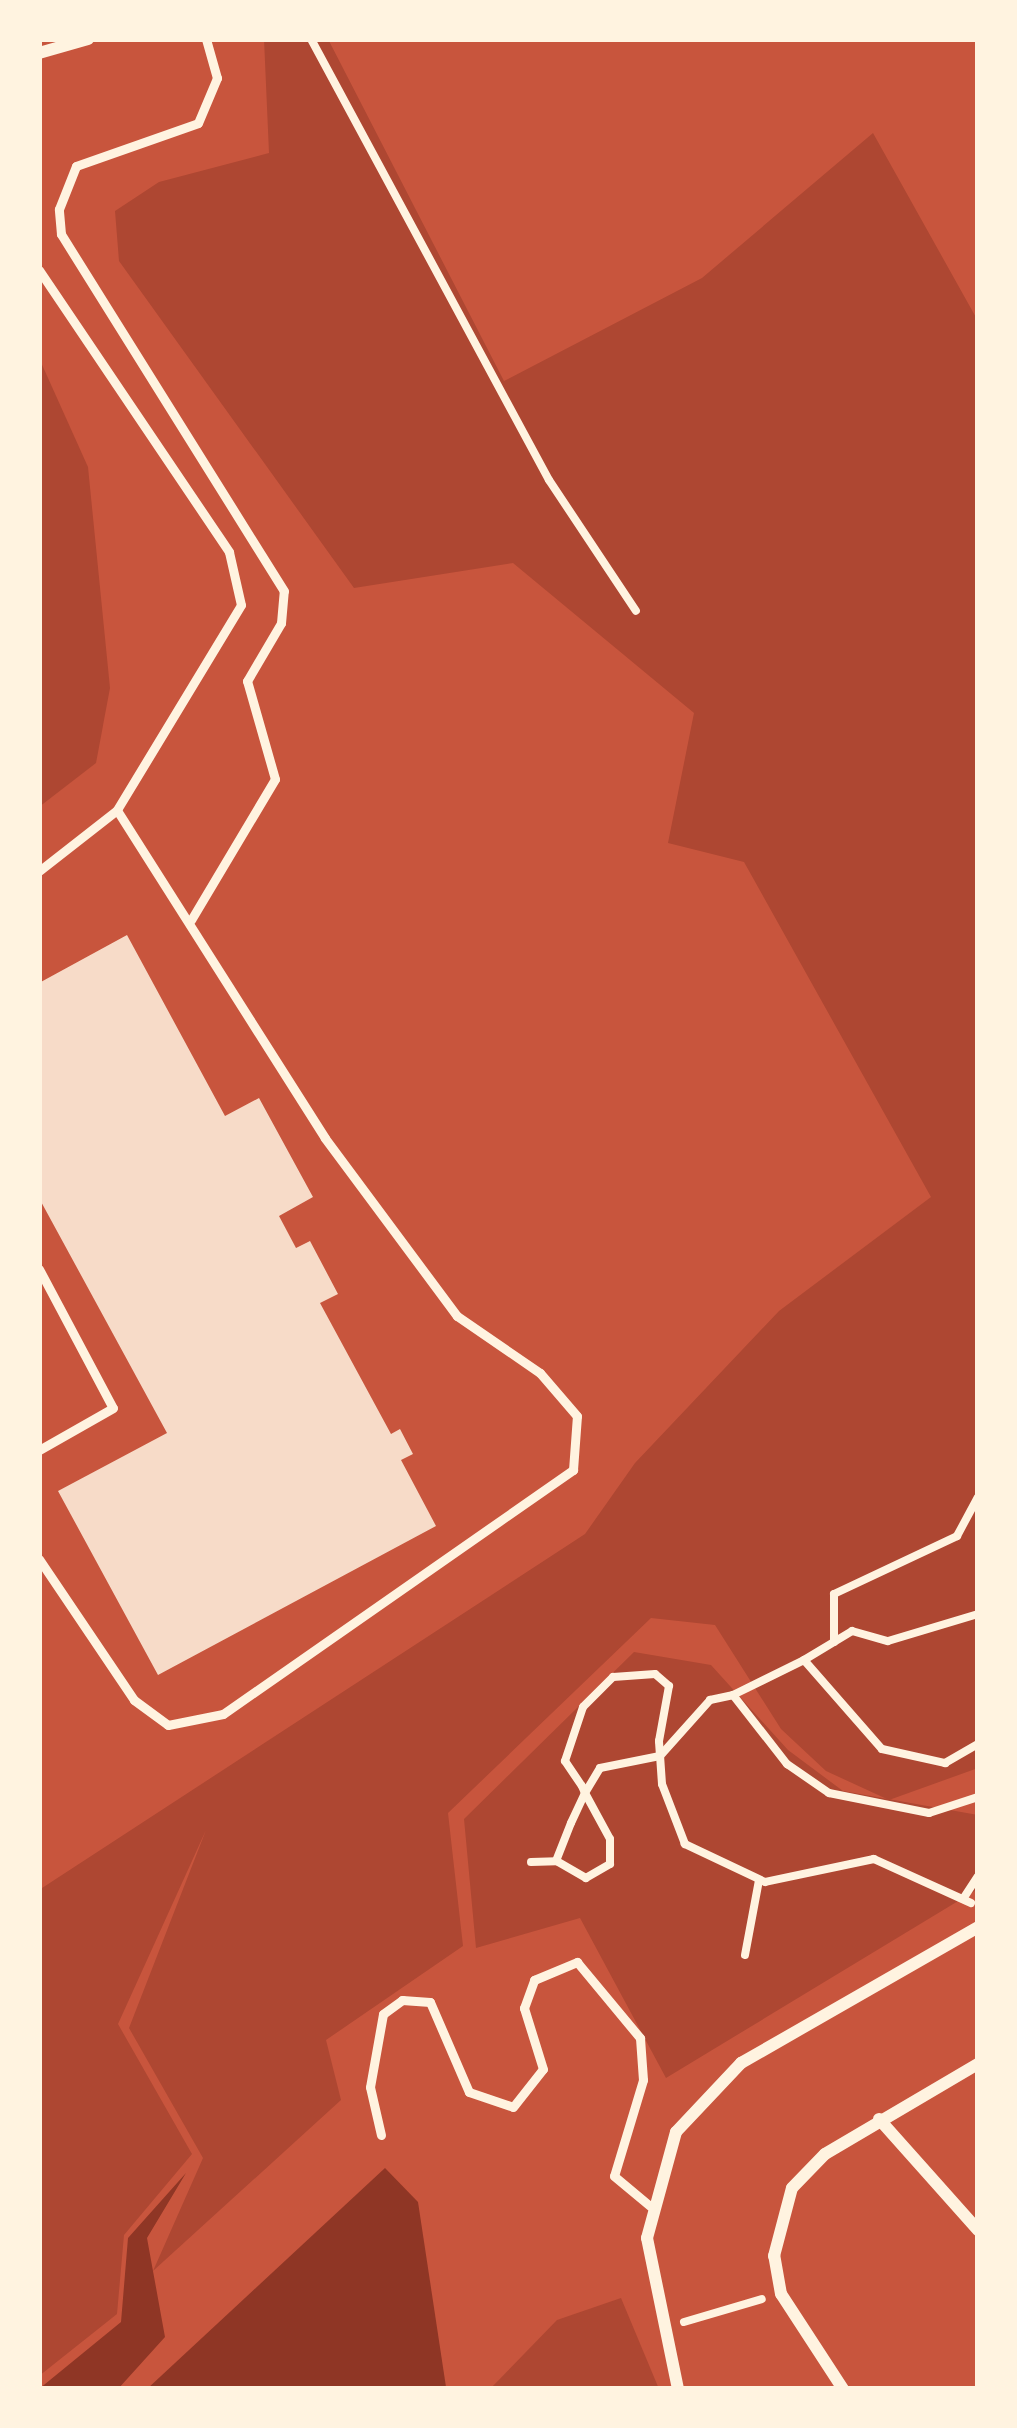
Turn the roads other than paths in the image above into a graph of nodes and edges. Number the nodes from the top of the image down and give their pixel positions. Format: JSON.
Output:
{"nodes":[{"id":1,"x":88,"y":39,"type":"edge"},
{"id":2,"x":206,"y":39,"type":"edge"},
{"id":3,"x":39,"y":53,"type":"edge"},
{"id":4,"x":39,"y":270,"type":"edge"},
{"id":5,"x":117,"y":810,"type":"junction"},
{"id":6,"x":39,"y":871,"type":"edge"},
{"id":7,"x":191,"y":920,"type":"junction"},
{"id":8,"x":39,"y":1269,"type":"edge"},
{"id":9,"x":39,"y":1450,"type":"edge"},
{"id":10,"x":39,"y":1559,"type":"edge"},
{"id":11,"x":978,"y":1928,"type":"edge"},
{"id":12,"x":978,"y":2064,"type":"edge"},
{"id":13,"x":879,"y":2120,"type":"junction"},
{"id":14,"x":381,"y":2135,"type":"dead end"},
{"id":15,"x":650,"y":2206,"type":"junction"},
{"id":16,"x":978,"y":2230,"type":"edge"},
{"id":17,"x":678,"y":2389,"type":"edge"},
{"id":18,"x":843,"y":2389,"type":"edge"}],
"edges":[{"from":1,"to":3,"type":"street"},
{"from":2,"to":7,"type":"lane"},
{"from":4,"to":5,"type":"lane"},
{"from":5,"to":6,"type":"lane"},
{"from":5,"to":7,"type":"lane"},
{"from":7,"to":10,"type":"lane"},
{"from":8,"to":9,"type":"lane"},
{"from":11,"to":15,"type":"street"},
{"from":12,"to":13,"type":"street"},
{"from":13,"to":16,"type":"street"},
{"from":13,"to":18,"type":"street"},
{"from":14,"to":15,"type":"lane"},
{"from":15,"to":17,"type":"street"}]}
